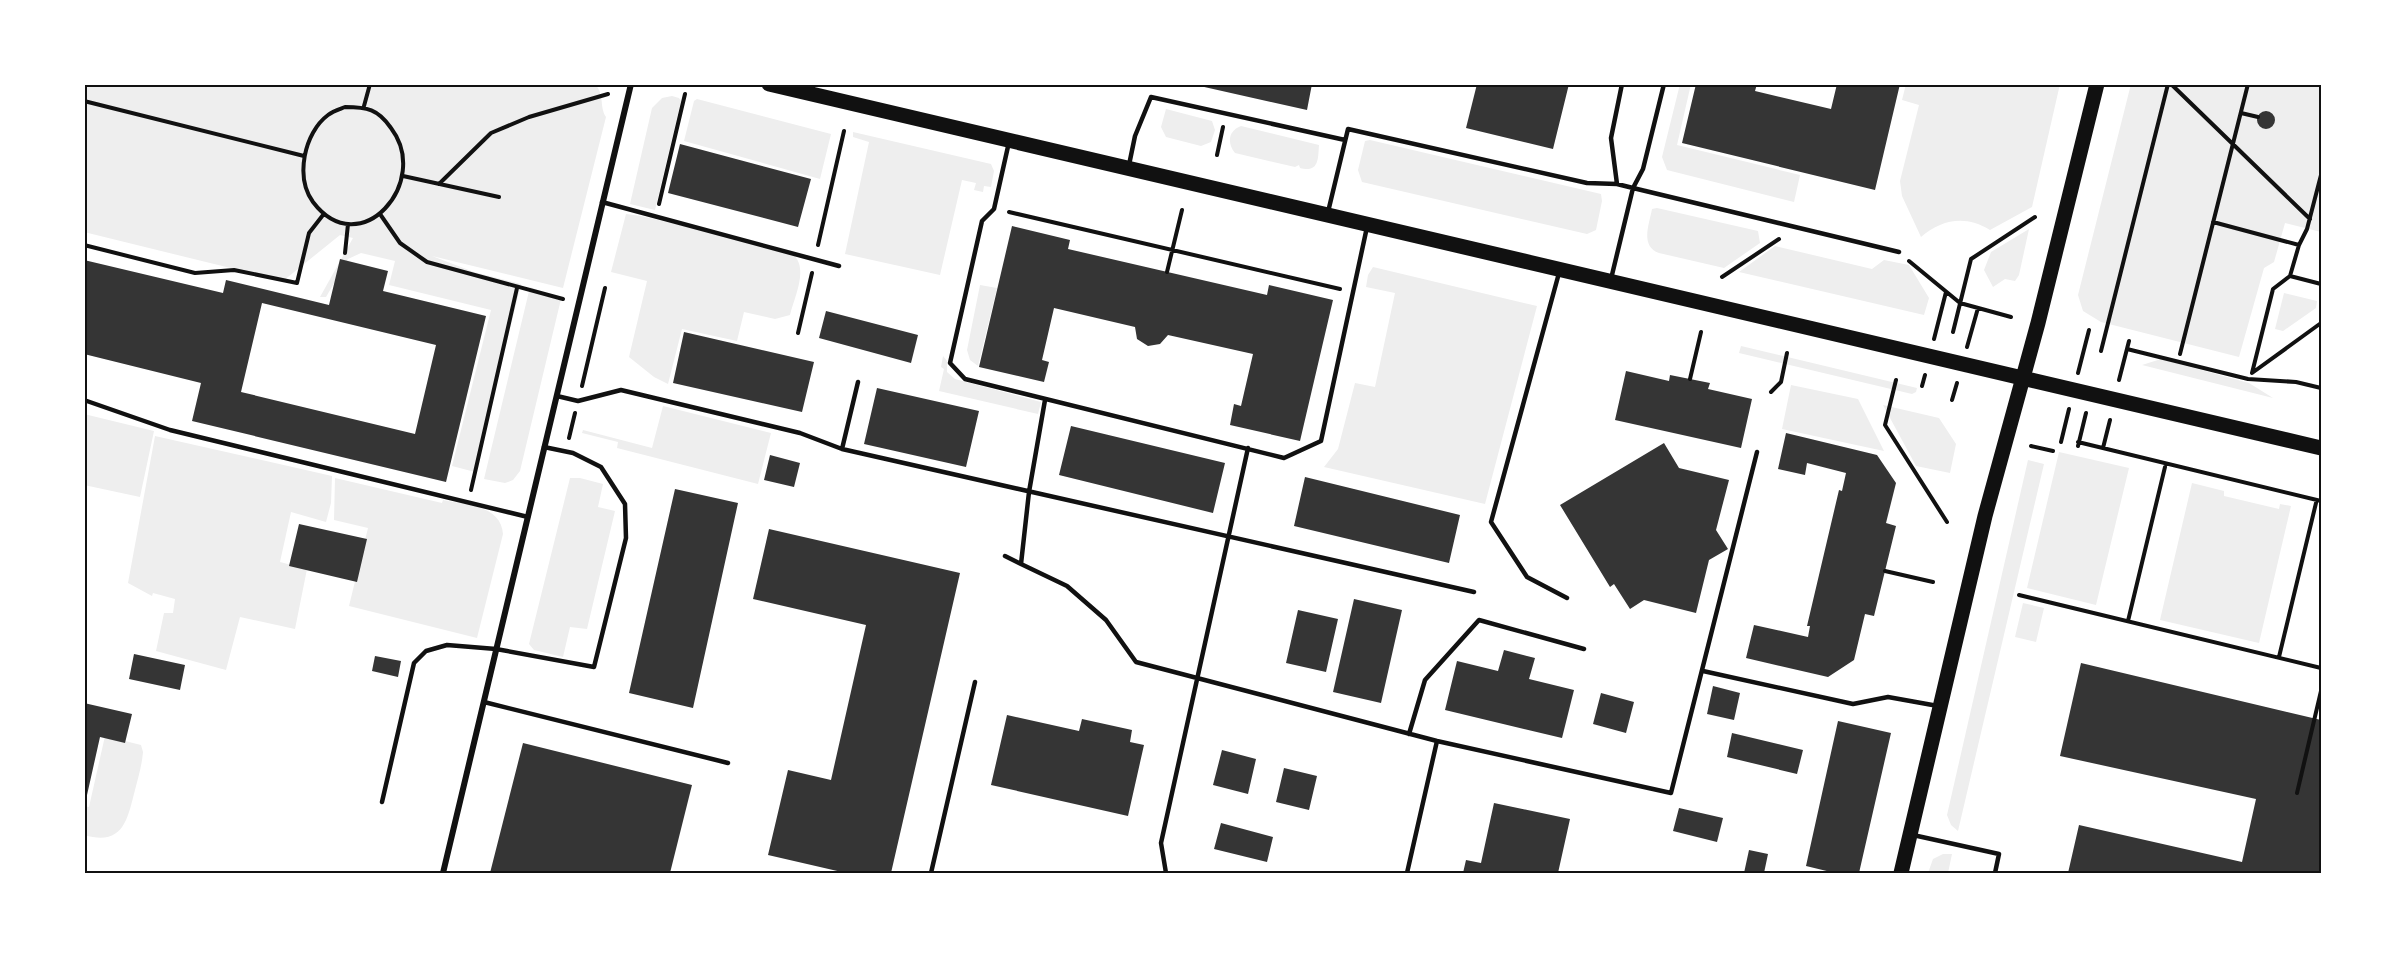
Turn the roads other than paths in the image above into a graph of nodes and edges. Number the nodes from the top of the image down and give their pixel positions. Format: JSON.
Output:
{"nodes":[{"id":1,"x":631,"y":84,"type":"edge"},
{"id":2,"x":769,"y":84,"type":"edge"},
{"id":3,"x":1622,"y":84,"type":"edge"},
{"id":4,"x":1664,"y":84,"type":"edge"},
{"id":5,"x":2097,"y":84,"type":"edge"},
{"id":6,"x":1345,"y":140,"type":"junction"},
{"id":7,"x":1010,"y":141,"type":"junction"},
{"id":8,"x":1128,"y":168,"type":"junction"},
{"id":9,"x":1617,"y":184,"type":"junction"},
{"id":10,"x":1633,"y":188,"type":"junction"},
{"id":11,"x":603,"y":202,"type":"junction"},
{"id":12,"x":1328,"y":215,"type":"junction"},
{"id":13,"x":1367,"y":225,"type":"junction"},
{"id":14,"x":1899,"y":252,"type":"road end"},
{"id":15,"x":839,"y":266,"type":"dead end"},
{"id":16,"x":1560,"y":270,"type":"junction"},
{"id":17,"x":1610,"y":282,"type":"junction"},
{"id":18,"x":2023,"y":379,"type":"junction"},
{"id":19,"x":858,"y":382,"type":"dead end"},
{"id":20,"x":557,"y":396,"type":"junction"},
{"id":21,"x":84,"y":400,"type":"edge"},
{"id":22,"x":1046,"y":400,"type":"junction"},
{"id":23,"x":544,"y":447,"type":"junction"},
{"id":24,"x":1248,"y":448,"type":"junction"},
{"id":25,"x":2321,"y":448,"type":"edge"},
{"id":26,"x":842,"y":449,"type":"junction"},
{"id":27,"x":1757,"y":452,"type":"dead end"},
{"id":28,"x":1029,"y":492,"type":"junction"},
{"id":29,"x":528,"y":517,"type":"junction"},
{"id":30,"x":1229,"y":537,"type":"junction"},
{"id":31,"x":1005,"y":556,"type":"dead end"},
{"id":32,"x":1022,"y":564,"type":"junction"},
{"id":33,"x":1474,"y":592,"type":"dead end"},
{"id":34,"x":1567,"y":598,"type":"dead end"},
{"id":35,"x":496,"y":649,"type":"junction"},
{"id":36,"x":1584,"y":650,"type":"dead end"},
{"id":37,"x":1703,"y":671,"type":"junction"},
{"id":38,"x":1197,"y":678,"type":"junction"},
{"id":39,"x":975,"y":682,"type":"dead end"},
{"id":40,"x":484,"y":702,"type":"junction"},
{"id":41,"x":1940,"y":706,"type":"junction"},
{"id":42,"x":1409,"y":734,"type":"junction"},
{"id":43,"x":1437,"y":741,"type":"junction"},
{"id":44,"x":728,"y":762,"type":"dead end"},
{"id":45,"x":381,"y":802,"type":"dead end"},
{"id":46,"x":1910,"y":834,"type":"junction"},
{"id":47,"x":443,"y":873,"type":"edge"},
{"id":48,"x":931,"y":873,"type":"edge"},
{"id":49,"x":1166,"y":873,"type":"edge"},
{"id":50,"x":1407,"y":873,"type":"edge"},
{"id":51,"x":1901,"y":873,"type":"edge"},
{"id":52,"x":1995,"y":873,"type":"edge"}],
"edges":[{"from":1,"to":11,"type":"street"},
{"from":2,"to":7,"type":"main road"},
{"from":3,"to":9,"type":"lane"},
{"from":4,"to":10,"type":"lane"},
{"from":5,"to":18,"type":"main road"},
{"from":6,"to":8,"type":"lane"},
{"from":6,"to":9,"type":"lane"},
{"from":6,"to":12,"type":"lane"},
{"from":7,"to":8,"type":"main road"},
{"from":7,"to":22,"type":"lane"},
{"from":8,"to":12,"type":"main road"},
{"from":9,"to":10,"type":"lane"},
{"from":10,"to":14,"type":"lane"},
{"from":10,"to":17,"type":"lane"},
{"from":11,"to":15,"type":"lane"},
{"from":11,"to":20,"type":"street"},
{"from":12,"to":13,"type":"main road"},
{"from":13,"to":16,"type":"main road"},
{"from":13,"to":24,"type":"lane"},
{"from":16,"to":17,"type":"main road"},
{"from":16,"to":34,"type":"lane"},
{"from":17,"to":18,"type":"main road"},
{"from":18,"to":25,"type":"main road"},
{"from":18,"to":41,"type":"main road"},
{"from":19,"to":26,"type":"lane"},
{"from":20,"to":23,"type":"street"},
{"from":20,"to":26,"type":"lane"},
{"from":21,"to":29,"type":"lane"},
{"from":22,"to":24,"type":"lane"},
{"from":22,"to":28,"type":"lane"},
{"from":23,"to":29,"type":"street"},
{"from":23,"to":35,"type":"lane"},
{"from":24,"to":30,"type":"lane"},
{"from":26,"to":28,"type":"lane"},
{"from":27,"to":37,"type":"lane"},
{"from":28,"to":30,"type":"lane"},
{"from":28,"to":32,"type":"lane"},
{"from":29,"to":35,"type":"street"},
{"from":30,"to":33,"type":"lane"},
{"from":30,"to":38,"type":"lane"},
{"from":31,"to":32,"type":"lane"},
{"from":32,"to":38,"type":"lane"},
{"from":35,"to":40,"type":"street"},
{"from":35,"to":45,"type":"lane"},
{"from":36,"to":42,"type":"lane"},
{"from":37,"to":41,"type":"lane"},
{"from":37,"to":43,"type":"lane"},
{"from":38,"to":42,"type":"lane"},
{"from":38,"to":49,"type":"lane"},
{"from":39,"to":48,"type":"lane"},
{"from":40,"to":44,"type":"lane"},
{"from":40,"to":47,"type":"street"},
{"from":41,"to":46,"type":"main road"},
{"from":42,"to":43,"type":"lane"},
{"from":43,"to":50,"type":"lane"},
{"from":46,"to":51,"type":"main road"},
{"from":46,"to":52,"type":"lane"}]}
